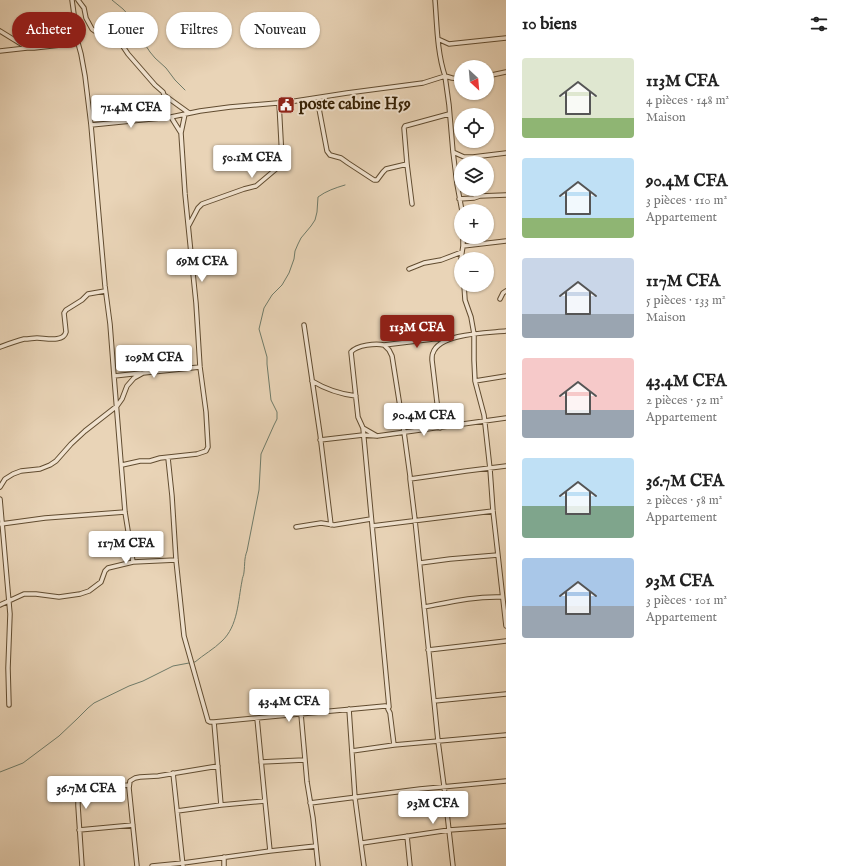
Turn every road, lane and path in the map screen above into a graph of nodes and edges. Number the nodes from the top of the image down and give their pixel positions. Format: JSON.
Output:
{"nodes":[{"id":1,"x":72,"y":0,"type":"edge"},
{"id":2,"x":78,"y":0,"type":"edge"},
{"id":3,"x":435,"y":0,"type":"edge"},
{"id":4,"x":74,"y":12,"type":"edge"},
{"id":5,"x":0,"y":31,"type":"edge"},
{"id":6,"x":506,"y":38,"type":"edge"},
{"id":7,"x":12,"y":39,"type":"edge"},
{"id":8,"x":438,"y":39,"type":"junction"},
{"id":9,"x":27,"y":48,"type":"edge"},
{"id":10,"x":79,"y":48,"type":"edge"},
{"id":11,"x":0,"y":51,"type":"edge"},
{"id":12,"x":506,"y":72,"type":"edge"},
{"id":13,"x":494,"y":75,"type":"edge"},
{"id":14,"x":445,"y":76,"type":"junction"},
{"id":15,"x":454,"y":78,"type":"edge"},
{"id":16,"x":164,"y":95,"type":"junction"},
{"id":17,"x":317,"y":98,"type":"junction"},
{"id":18,"x":279,"y":103,"type":"junction"},
{"id":19,"x":189,"y":113,"type":"junction"},
{"id":20,"x":184,"y":114,"type":"junction"},
{"id":21,"x":450,"y":114,"type":"junction"},
{"id":22,"x":162,"y":117,"type":"junction"},
{"id":23,"x":171,"y":117,"type":"junction"},
{"id":24,"x":91,"y":125,"type":"junction"},
{"id":25,"x":181,"y":133,"type":"junction"},
{"id":26,"x":453,"y":152,"type":"junction"},
{"id":27,"x":506,"y":153,"type":"edge"},
{"id":28,"x":408,"y":164,"type":"junction"},
{"id":29,"x":506,"y":195,"type":"edge"},
{"id":30,"x":459,"y":199,"type":"junction"},
{"id":31,"x":412,"y":204,"type":"dead end"},
{"id":32,"x":460,"y":204,"type":"edge"},
{"id":33,"x":188,"y":226,"type":"junction"},
{"id":34,"x":506,"y":241,"type":"edge"},
{"id":35,"x":463,"y":246,"type":"joint"},
{"id":36,"x":462,"y":252,"type":"edge"},
{"id":37,"x":454,"y":255,"type":"edge"},
{"id":38,"x":409,"y":269,"type":"dead end"},
{"id":39,"x":105,"y":291,"type":"junction"},
{"id":40,"x":506,"y":291,"type":"edge"},
{"id":41,"x":464,"y":292,"type":"edge"},
{"id":42,"x":500,"y":299,"type":"dead end"},
{"id":43,"x":304,"y":325,"type":"dead end"},
{"id":44,"x":506,"y":331,"type":"edge"},
{"id":45,"x":474,"y":334,"type":"junction"},
{"id":46,"x":449,"y":339,"type":"junction"},
{"id":47,"x":384,"y":345,"type":"junction"},
{"id":48,"x":0,"y":347,"type":"edge"},
{"id":49,"x":200,"y":367,"type":"junction"},
{"id":50,"x":143,"y":373,"type":"junction"},
{"id":51,"x":114,"y":376,"type":"junction"},
{"id":52,"x":506,"y":376,"type":"edge"},
{"id":53,"x":312,"y":380,"type":"junction"},
{"id":54,"x":475,"y":381,"type":"junction"},
{"id":55,"x":356,"y":396,"type":"junction"},
{"id":56,"x":117,"y":406,"type":"junction"},
{"id":57,"x":506,"y":418,"type":"edge"},
{"id":58,"x":484,"y":421,"type":"junction"},
{"id":59,"x":363,"y":428,"type":"junction"},
{"id":60,"x":440,"y":428,"type":"junction"},
{"id":61,"x":404,"y":432,"type":"junction"},
{"id":62,"x":363,"y":435,"type":"junction"},
{"id":63,"x":377,"y":436,"type":"junction"},
{"id":64,"x":320,"y":440,"type":"junction"},
{"id":65,"x":168,"y":458,"type":"junction"},
{"id":66,"x":122,"y":465,"type":"junction"},
{"id":67,"x":506,"y":466,"type":"edge"},
{"id":68,"x":490,"y":469,"type":"junction"},
{"id":69,"x":410,"y":480,"type":"junction"},
{"id":70,"x":0,"y":487,"type":"edge"},
{"id":71,"x":0,"y":499,"type":"edge"},
{"id":72,"x":493,"y":510,"type":"junction"},
{"id":73,"x":125,"y":512,"type":"junction"},
{"id":74,"x":371,"y":520,"type":"junction"},
{"id":75,"x":415,"y":520,"type":"junction"},
{"id":76,"x":1,"y":524,"type":"edge"},
{"id":77,"x":330,"y":525,"type":"junction"},
{"id":78,"x":372,"y":526,"type":"junction"},
{"id":79,"x":296,"y":527,"type":"dead end"},
{"id":80,"x":498,"y":555,"type":"junction"},
{"id":81,"x":176,"y":560,"type":"junction"},
{"id":82,"x":133,"y":562,"type":"junction"},
{"id":83,"x":420,"y":562,"type":"junction"},
{"id":84,"x":506,"y":573,"type":"edge"},
{"id":85,"x":500,"y":574,"type":"junction"},
{"id":86,"x":502,"y":597,"type":"junction"},
{"id":87,"x":9,"y":602,"type":"junction"},
{"id":88,"x":0,"y":605,"type":"edge"},
{"id":89,"x":424,"y":607,"type":"junction"},
{"id":90,"x":506,"y":626,"type":"edge"},
{"id":91,"x":506,"y":641,"type":"edge"},
{"id":92,"x":428,"y":650,"type":"junction"},
{"id":93,"x":506,"y":694,"type":"edge"},
{"id":94,"x":434,"y":701,"type":"junction"},
{"id":95,"x":9,"y":705,"type":"dead end"},
{"id":96,"x":389,"y":708,"type":"junction"},
{"id":97,"x":349,"y":709,"type":"junction"},
{"id":98,"x":301,"y":714,"type":"junction"},
{"id":99,"x":257,"y":718,"type":"junction"},
{"id":100,"x":214,"y":722,"type":"junction"},
{"id":101,"x":506,"y":735,"type":"edge"},
{"id":102,"x":438,"y":741,"type":"junction"},
{"id":103,"x":394,"y":745,"type":"junction"},
{"id":104,"x":352,"y":751,"type":"junction"},
{"id":105,"x":304,"y":760,"type":"junction"},
{"id":106,"x":261,"y":762,"type":"junction"},
{"id":107,"x":218,"y":766,"type":"junction"},
{"id":108,"x":173,"y":773,"type":"junction"},
{"id":109,"x":506,"y":781,"type":"edge"},
{"id":110,"x":129,"y":785,"type":"junction"},
{"id":111,"x":444,"y":786,"type":"junction"},
{"id":112,"x":355,"y":798,"type":"junction"},
{"id":113,"x":265,"y":801,"type":"junction"},
{"id":114,"x":310,"y":803,"type":"junction"},
{"id":115,"x":221,"y":805,"type":"junction"},
{"id":116,"x":177,"y":811,"type":"junction"},
{"id":117,"x":133,"y":825,"type":"junction"},
{"id":118,"x":506,"y":826,"type":"edge"},
{"id":119,"x":79,"y":830,"type":"junction"},
{"id":120,"x":449,"y":830,"type":"junction"},
{"id":121,"x":407,"y":836,"type":"junction"},
{"id":122,"x":362,"y":843,"type":"junction"},
{"id":123,"x":316,"y":846,"type":"junction"},
{"id":124,"x":270,"y":851,"type":"junction"},
{"id":125,"x":224,"y":857,"type":"junction"},
{"id":126,"x":183,"y":864,"type":"edge"},
{"id":127,"x":82,"y":866,"type":"edge"},
{"id":128,"x":137,"y":866,"type":"edge"},
{"id":129,"x":152,"y":866,"type":"edge"},
{"id":130,"x":224,"y":866,"type":"edge"},
{"id":131,"x":318,"y":866,"type":"edge"},
{"id":132,"x":364,"y":866,"type":"edge"},
{"id":133,"x":410,"y":866,"type":"edge"},
{"id":134,"x":453,"y":866,"type":"edge"}],
"edges":[{"from":1,"to":4,"type":"street"},
{"from":2,"to":16,"type":"street"},
{"from":3,"to":8,"type":"street"},
{"from":5,"to":7,"type":"street"},
{"from":6,"to":8,"type":"street"},
{"from":8,"to":14,"type":"street"},
{"from":9,"to":11,"type":"street"},
{"from":10,"to":24,"type":"street"},
{"from":12,"to":13,"type":"street"},
{"from":14,"to":15,"type":"street"},
{"from":14,"to":17,"type":"street"},
{"from":14,"to":21,"type":"street"},
{"from":16,"to":19,"type":"street"},
{"from":16,"to":22,"type":"street"},
{"from":17,"to":18,"type":"street"},
{"from":17,"to":28,"type":"street"},
{"from":18,"to":19,"type":"street"},
{"from":18,"to":33,"type":"street"},
{"from":19,"to":20,"type":"street"},
{"from":20,"to":23,"type":"street"},
{"from":20,"to":25,"type":"street"},
{"from":21,"to":26,"type":"street"},
{"from":21,"to":28,"type":"street"},
{"from":22,"to":23,"type":"street"},
{"from":22,"to":24,"type":"street"},
{"from":23,"to":25,"type":"street"},
{"from":24,"to":39,"type":"street"},
{"from":25,"to":33,"type":"street"},
{"from":26,"to":27,"type":"street"},
{"from":26,"to":30,"type":"street"},
{"from":28,"to":31,"type":"street"},
{"from":29,"to":30,"type":"street"},
{"from":30,"to":32,"type":"street"},
{"from":33,"to":49,"type":"street"},
{"from":34,"to":35,"type":"street"},
{"from":35,"to":36,"type":"street"},
{"from":37,"to":38,"type":"street"},
{"from":39,"to":48,"type":"street"},
{"from":39,"to":51,"type":"street"},
{"from":40,"to":42,"type":"street"},
{"from":41,"to":45,"type":"street"},
{"from":43,"to":53,"type":"street"},
{"from":44,"to":45,"type":"street"},
{"from":45,"to":46,"type":"street"},
{"from":45,"to":54,"type":"street"},
{"from":46,"to":47,"type":"street"},
{"from":46,"to":60,"type":"street"},
{"from":47,"to":55,"type":"street"},
{"from":47,"to":61,"type":"street"},
{"from":49,"to":50,"type":"street"},
{"from":49,"to":65,"type":"street"},
{"from":50,"to":51,"type":"street"},
{"from":50,"to":56,"type":"street"},
{"from":51,"to":56,"type":"street"},
{"from":52,"to":54,"type":"street"},
{"from":53,"to":55,"type":"street"},
{"from":53,"to":64,"type":"street"},
{"from":54,"to":58,"type":"street"},
{"from":55,"to":59,"type":"street"},
{"from":56,"to":66,"type":"street"},
{"from":56,"to":70,"type":"street"},
{"from":57,"to":58,"type":"street"},
{"from":58,"to":60,"type":"street"},
{"from":58,"to":68,"type":"street"},
{"from":59,"to":62,"type":"street"},
{"from":59,"to":63,"type":"street"},
{"from":60,"to":61,"type":"street"},
{"from":61,"to":63,"type":"street"},
{"from":61,"to":69,"type":"street"},
{"from":62,"to":63,"type":"street"},
{"from":62,"to":64,"type":"street"},
{"from":62,"to":74,"type":"street"},
{"from":64,"to":77,"type":"street"},
{"from":65,"to":66,"type":"street"},
{"from":65,"to":81,"type":"street"},
{"from":66,"to":73,"type":"street"},
{"from":67,"to":68,"type":"street"},
{"from":68,"to":69,"type":"street"},
{"from":68,"to":72,"type":"street"},
{"from":69,"to":75,"type":"street"},
{"from":71,"to":76,"type":"street"},
{"from":72,"to":75,"type":"street"},
{"from":72,"to":80,"type":"street"},
{"from":73,"to":76,"type":"street"},
{"from":73,"to":82,"type":"street"},
{"from":74,"to":77,"type":"street"},
{"from":74,"to":78,"type":"street"},
{"from":75,"to":78,"type":"street"},
{"from":75,"to":83,"type":"street"},
{"from":76,"to":87,"type":"street"},
{"from":77,"to":79,"type":"street"},
{"from":78,"to":96,"type":"street"},
{"from":80,"to":83,"type":"street"},
{"from":80,"to":85,"type":"street"},
{"from":81,"to":82,"type":"street"},
{"from":81,"to":100,"type":"street"},
{"from":82,"to":87,"type":"street"},
{"from":83,"to":89,"type":"street"},
{"from":84,"to":85,"type":"street"},
{"from":85,"to":86,"type":"street"},
{"from":86,"to":89,"type":"street"},
{"from":86,"to":90,"type":"street"},
{"from":87,"to":88,"type":"street"},
{"from":87,"to":95,"type":"street"},
{"from":89,"to":92,"type":"street"},
{"from":91,"to":92,"type":"street"},
{"from":92,"to":94,"type":"street"},
{"from":93,"to":94,"type":"street"},
{"from":94,"to":102,"type":"street"},
{"from":96,"to":97,"type":"street"},
{"from":96,"to":103,"type":"street"},
{"from":97,"to":98,"type":"street"},
{"from":97,"to":104,"type":"street"},
{"from":98,"to":99,"type":"street"},
{"from":98,"to":105,"type":"street"},
{"from":99,"to":100,"type":"street"},
{"from":99,"to":106,"type":"street"},
{"from":100,"to":107,"type":"street"},
{"from":101,"to":102,"type":"street"},
{"from":102,"to":103,"type":"street"},
{"from":102,"to":111,"type":"street"},
{"from":103,"to":104,"type":"street"},
{"from":104,"to":112,"type":"street"},
{"from":105,"to":106,"type":"street"},
{"from":105,"to":114,"type":"street"},
{"from":106,"to":113,"type":"street"},
{"from":107,"to":108,"type":"street"},
{"from":107,"to":115,"type":"street"},
{"from":108,"to":110,"type":"street"},
{"from":108,"to":116,"type":"street"},
{"from":109,"to":111,"type":"street"},
{"from":110,"to":117,"type":"street"},
{"from":110,"to":119,"type":"street"},
{"from":111,"to":112,"type":"street"},
{"from":111,"to":120,"type":"street"},
{"from":112,"to":114,"type":"street"},
{"from":112,"to":122,"type":"street"},
{"from":113,"to":115,"type":"street"},
{"from":113,"to":124,"type":"street"},
{"from":114,"to":123,"type":"street"},
{"from":115,"to":116,"type":"street"},
{"from":116,"to":126,"type":"street"},
{"from":117,"to":119,"type":"street"},
{"from":117,"to":128,"type":"street"},
{"from":118,"to":120,"type":"street"},
{"from":119,"to":127,"type":"street"},
{"from":120,"to":121,"type":"street"},
{"from":120,"to":134,"type":"street"},
{"from":121,"to":122,"type":"street"},
{"from":121,"to":133,"type":"street"},
{"from":122,"to":132,"type":"street"},
{"from":123,"to":124,"type":"street"},
{"from":123,"to":131,"type":"street"},
{"from":124,"to":125,"type":"street"},
{"from":125,"to":126,"type":"street"},
{"from":125,"to":130,"type":"street"},
{"from":126,"to":129,"type":"street"}]}
